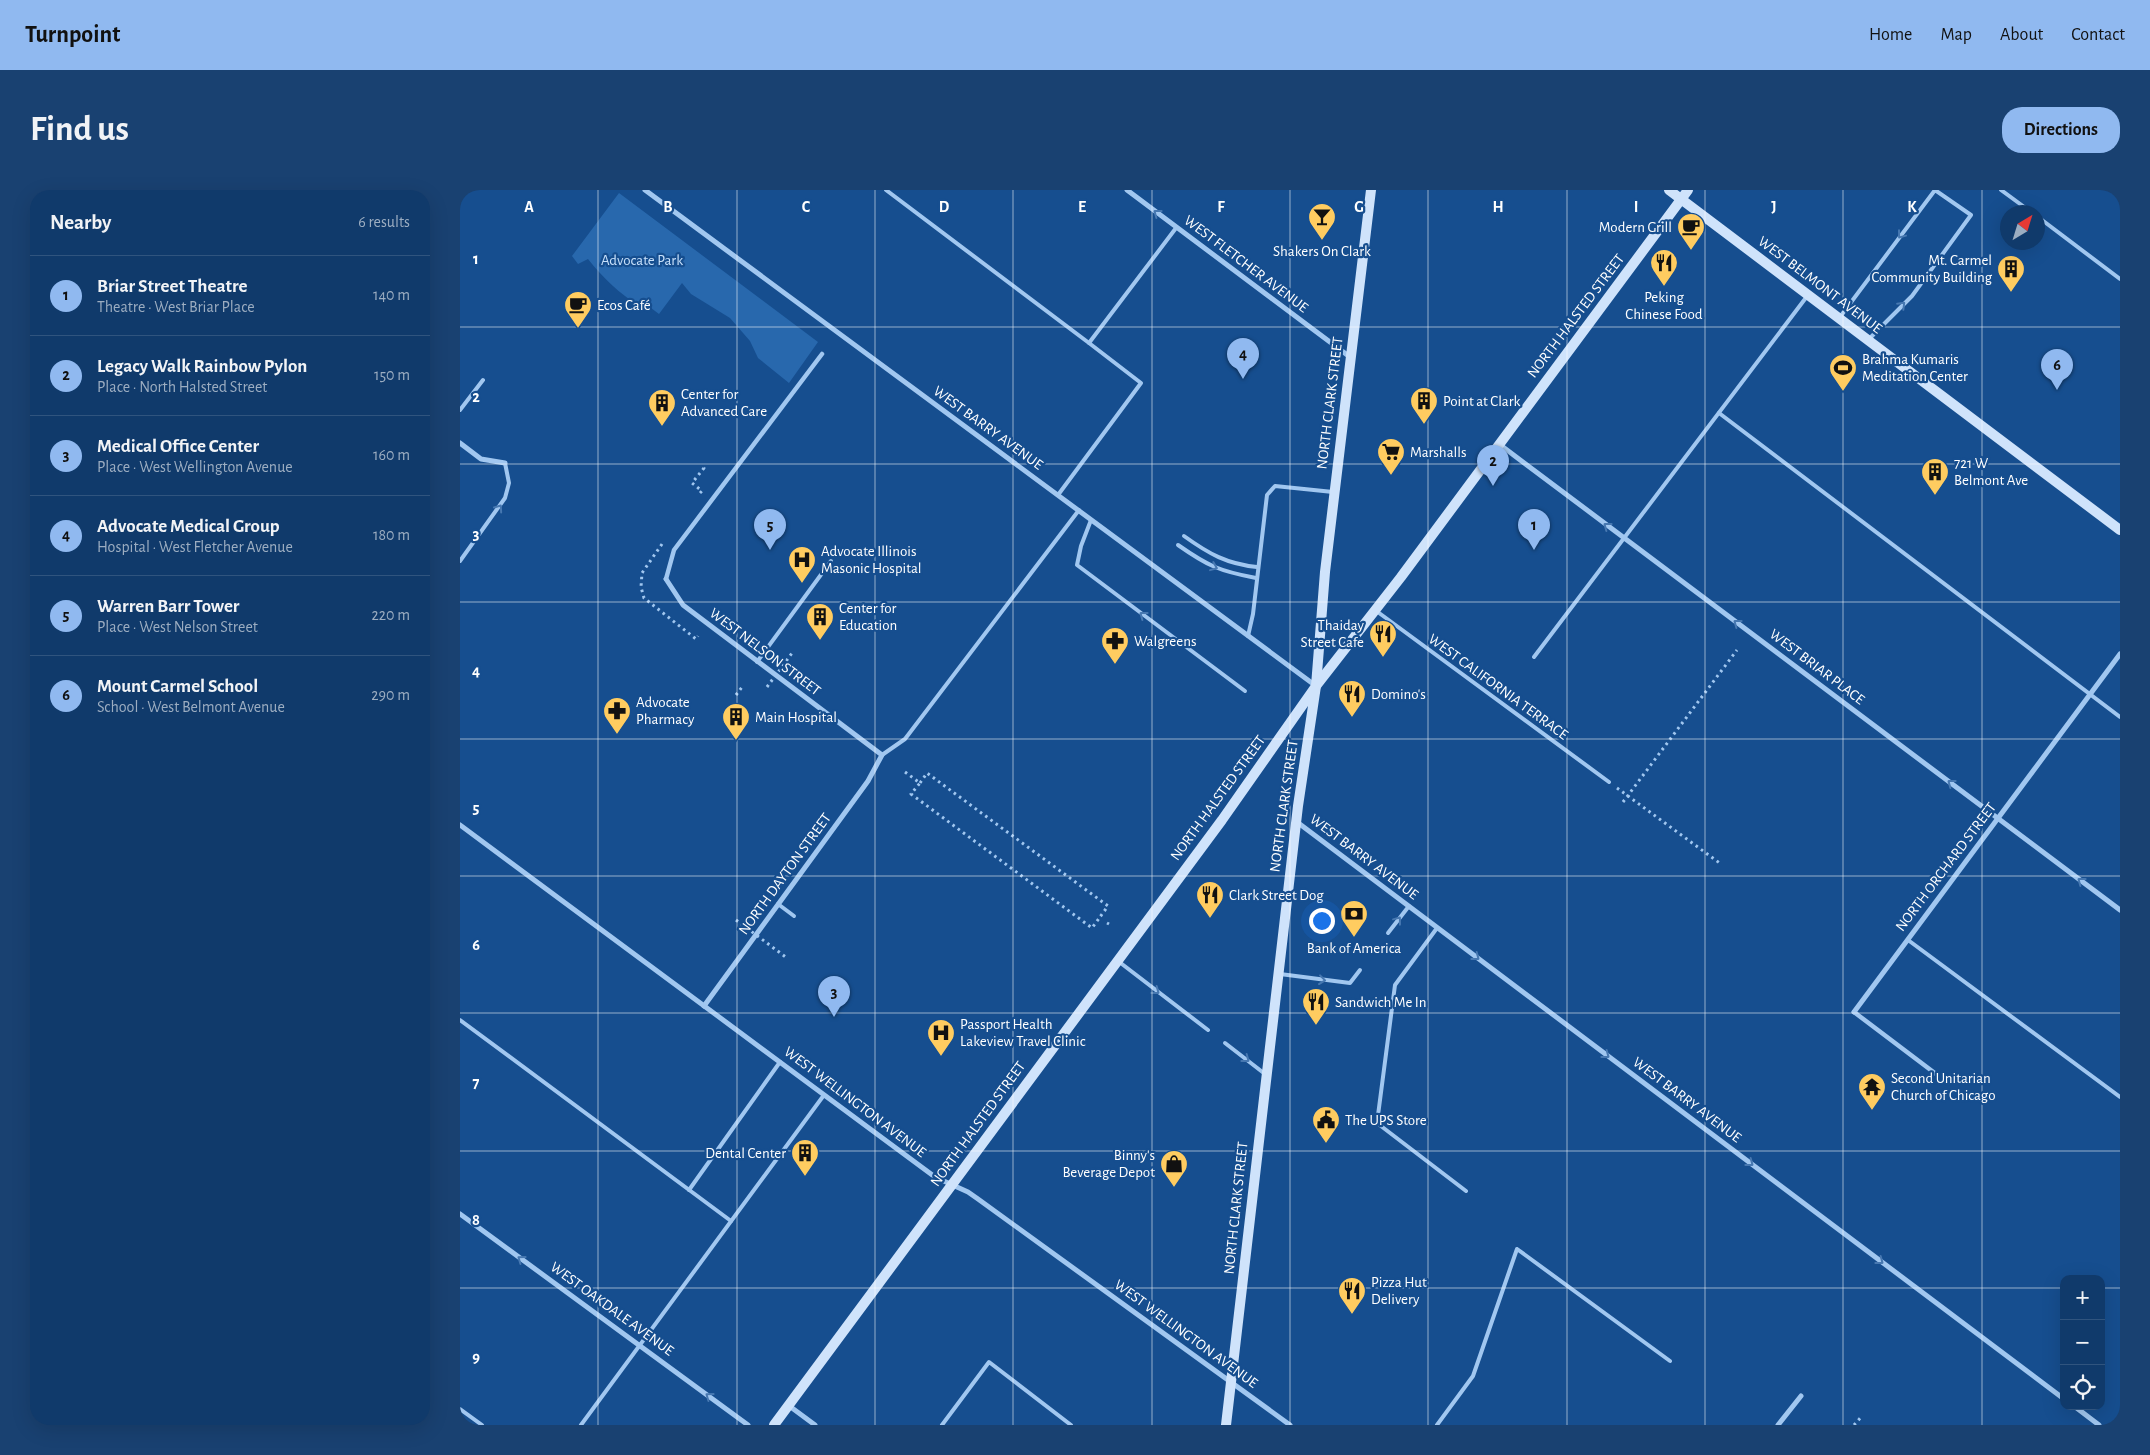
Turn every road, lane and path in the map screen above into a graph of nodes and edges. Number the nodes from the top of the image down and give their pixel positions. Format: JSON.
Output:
{"nodes":[{"id":1,"x":645,"y":190,"type":"edge"},
{"id":2,"x":886,"y":190,"type":"edge"},
{"id":3,"x":1127,"y":190,"type":"edge"},
{"id":4,"x":1371,"y":190,"type":"edge"},
{"id":5,"x":1669,"y":190,"type":"edge"},
{"id":6,"x":1688,"y":190,"type":"edge"},
{"id":7,"x":2001,"y":190,"type":"edge"},
{"id":8,"x":1681,"y":199,"type":"junction"},
{"id":9,"x":2021,"y":205,"type":"edge"},
{"id":10,"x":2045,"y":222,"type":"edge"},
{"id":11,"x":1176,"y":228,"type":"junction"},
{"id":12,"x":2120,"y":279,"type":"edge"},
{"id":13,"x":1808,"y":294,"type":"junction"},
{"id":14,"x":1839,"y":318,"type":"junction"},
{"id":15,"x":1868,"y":340,"type":"junction"},
{"id":16,"x":1089,"y":342,"type":"junction"},
{"id":17,"x":822,"y":354,"type":"dead end"},
{"id":18,"x":1350,"y":358,"type":"junction"},
{"id":19,"x":483,"y":380,"type":"dead end"},
{"id":20,"x":460,"y":410,"type":"edge"},
{"id":21,"x":1718,"y":413,"type":"junction"},
{"id":22,"x":460,"y":443,"type":"edge"},
{"id":23,"x":1499,"y":444,"type":"junction"},
{"id":24,"x":505,"y":463,"type":"joint"},
{"id":25,"x":702,"y":466,"type":"dead end"},
{"id":26,"x":694,"y":481,"type":"dead end"},
{"id":27,"x":1334,"y":492,"type":"junction"},
{"id":28,"x":1058,"y":495,"type":"junction"},
{"id":29,"x":1079,"y":510,"type":"junction"},
{"id":30,"x":1091,"y":520,"type":"junction"},
{"id":31,"x":2120,"y":530,"type":"edge"},
{"id":32,"x":1184,"y":536,"type":"dead end"},
{"id":33,"x":1625,"y":539,"type":"junction"},
{"id":34,"x":1178,"y":545,"type":"dead end"},
{"id":35,"x":460,"y":561,"type":"edge"},
{"id":36,"x":831,"y":561,"type":"dead end"},
{"id":37,"x":1257,"y":568,"type":"junction"},
{"id":38,"x":1256,"y":578,"type":"junction"},
{"id":39,"x":666,"y":579,"type":"joint"},
{"id":40,"x":1375,"y":610,"type":"junction"},
{"id":41,"x":1248,"y":636,"type":"junction"},
{"id":42,"x":1737,"y":650,"type":"dead end"},
{"id":43,"x":792,"y":653,"type":"dead end"},
{"id":44,"x":2120,"y":654,"type":"edge"},
{"id":45,"x":1534,"y":657,"type":"dead end"},
{"id":46,"x":757,"y":662,"type":"junction"},
{"id":47,"x":742,"y":686,"type":"dead end"},
{"id":48,"x":1316,"y":686,"type":"junction"},
{"id":49,"x":766,"y":687,"type":"dead end"},
{"id":50,"x":1245,"y":691,"type":"dead end"},
{"id":51,"x":2090,"y":694,"type":"junction"},
{"id":52,"x":736,"y":695,"type":"dead end"},
{"id":53,"x":2120,"y":718,"type":"edge"},
{"id":54,"x":882,"y":755,"type":"junction"},
{"id":55,"x":905,"y":772,"type":"dead end"},
{"id":56,"x":1609,"y":782,"type":"joint"},
{"id":57,"x":920,"y":783,"type":"junction"},
{"id":58,"x":1628,"y":796,"type":"junction"},
{"id":59,"x":1623,"y":802,"type":"dead end"},
{"id":60,"x":1998,"y":819,"type":"junction"},
{"id":61,"x":1296,"y":822,"type":"junction"},
{"id":62,"x":460,"y":825,"type":"edge"},
{"id":63,"x":1721,"y":864,"type":"dead end"},
{"id":64,"x":778,"y":904,"type":"junction"},
{"id":65,"x":1409,"y":906,"type":"junction"},
{"id":66,"x":2120,"y":910,"type":"edge"},
{"id":67,"x":794,"y":916,"type":"dead end"},
{"id":68,"x":736,"y":920,"type":"dead end"},
{"id":69,"x":1437,"y":928,"type":"junction"},
{"id":70,"x":1388,"y":933,"type":"dead end"},
{"id":71,"x":1908,"y":940,"type":"junction"},
{"id":72,"x":787,"y":958,"type":"dead end"},
{"id":73,"x":1118,"y":961,"type":"junction"},
{"id":74,"x":1360,"y":970,"type":"dead end"},
{"id":75,"x":1278,"y":974,"type":"junction"},
{"id":76,"x":704,"y":1006,"type":"junction"},
{"id":77,"x":1854,"y":1012,"type":"joint"},
{"id":78,"x":460,"y":1020,"type":"edge"},
{"id":79,"x":1208,"y":1030,"type":"dead end"},
{"id":80,"x":1226,"y":1043,"type":"dead end"},
{"id":81,"x":780,"y":1062,"type":"junction"},
{"id":82,"x":1266,"y":1074,"type":"junction"},
{"id":83,"x":1936,"y":1074,"type":"dead end"},
{"id":84,"x":824,"y":1095,"type":"junction"},
{"id":85,"x":2120,"y":1097,"type":"edge"},
{"id":86,"x":952,"y":1185,"type":"junction"},
{"id":87,"x":690,"y":1190,"type":"junction"},
{"id":88,"x":1466,"y":1191,"type":"dead end"},
{"id":89,"x":460,"y":1214,"type":"edge"},
{"id":90,"x":731,"y":1221,"type":"junction"},
{"id":91,"x":640,"y":1345,"type":"junction"},
{"id":92,"x":1670,"y":1361,"type":"dead end"},
{"id":93,"x":1231,"y":1382,"type":"junction"},
{"id":94,"x":2060,"y":1395,"type":"edge"},
{"id":95,"x":1801,"y":1396,"type":"dead end"},
{"id":96,"x":788,"y":1405,"type":"junction"},
{"id":97,"x":460,"y":1409,"type":"edge"},
{"id":98,"x":2079,"y":1410,"type":"edge"},
{"id":99,"x":1862,"y":1416,"type":"dead end"},
{"id":100,"x":482,"y":1425,"type":"edge"},
{"id":101,"x":581,"y":1425,"type":"edge"},
{"id":102,"x":748,"y":1425,"type":"edge"},
{"id":103,"x":774,"y":1425,"type":"edge"},
{"id":104,"x":815,"y":1425,"type":"edge"},
{"id":105,"x":942,"y":1425,"type":"edge"},
{"id":106,"x":1071,"y":1425,"type":"edge"},
{"id":107,"x":1226,"y":1425,"type":"edge"},
{"id":108,"x":1290,"y":1425,"type":"edge"},
{"id":109,"x":1437,"y":1425,"type":"edge"},
{"id":110,"x":1778,"y":1425,"type":"edge"},
{"id":111,"x":1854,"y":1425,"type":"edge"},
{"id":112,"x":2099,"y":1425,"type":"edge"}],
"edges":[{"from":1,"to":28,"type":"street","name":"WEST BARRY AVENUE"},
{"from":2,"to":16,"type":"lane"},
{"from":11,"to":3,"type":"street","name":"WEST FLETCHER AVENUE","one_way":true},
{"from":4,"to":18,"type":"main road","name":"NORTH CLARK STREET"},
{"from":5,"to":8,"type":"main road","name":"WEST BELMONT AVENUE"},
{"from":6,"to":8,"type":"main road","name":"NORTH HALSTED STREET"},
{"from":7,"to":9,"type":"lane"},
{"from":8,"to":13,"type":"main road","name":"WEST BELMONT AVENUE"},
{"from":8,"to":23,"type":"main road","name":"NORTH HALSTED STREET"},
{"from":10,"to":12,"type":"lane"},
{"from":11,"to":16,"type":"lane"},
{"from":11,"to":18,"type":"street","name":"WEST FLETCHER AVENUE"},
{"from":13,"to":14,"type":"main road","name":"WEST BELMONT AVENUE"},
{"from":13,"to":21,"type":"lane"},
{"from":14,"to":15,"type":"main road","name":"WEST BELMONT AVENUE"},
{"from":15,"to":14,"type":"lane","one_way":true},
{"from":15,"to":31,"type":"main road","name":"WEST BELMONT AVENUE"},
{"from":16,"to":28,"type":"lane"},
{"from":17,"to":39,"type":"street"},
{"from":18,"to":27,"type":"main road","name":"NORTH CLARK STREET"},
{"from":19,"to":20,"type":"lane"},
{"from":21,"to":33,"type":"lane"},
{"from":21,"to":51,"type":"lane"},
{"from":22,"to":24,"type":"street"},
{"from":33,"to":23,"type":"street","name":"WEST BRIAR PLACE","one_way":true},
{"from":23,"to":40,"type":"main road","name":"NORTH HALSTED STREET"},
{"from":35,"to":24,"type":"lane","one_way":true},
{"from":25,"to":26,"type":"path"},
{"from":27,"to":37,"type":"lane"},
{"from":27,"to":48,"type":"main road","name":"NORTH CLARK STREET"},
{"from":28,"to":29,"type":"street","name":"WEST BARRY AVENUE"},
{"from":29,"to":30,"type":"street","name":"WEST BARRY AVENUE"},
{"from":29,"to":54,"type":"lane"},
{"from":30,"to":41,"type":"street","name":"WEST BARRY AVENUE"},
{"from":50,"to":30,"type":"lane","one_way":true},
{"from":32,"to":37,"type":"lane"},
{"from":33,"to":45,"type":"lane"},
{"from":60,"to":33,"type":"street","name":"WEST BRIAR PLACE","one_way":true},
{"from":34,"to":38,"type":"lane","one_way":true},
{"from":36,"to":46,"type":"lane"},
{"from":37,"to":38,"type":"lane"},
{"from":38,"to":41,"type":"lane"},
{"from":39,"to":46,"type":"street","name":"WEST NELSON STREET"},
{"from":40,"to":48,"type":"main road","name":"NORTH HALSTED STREET"},
{"from":40,"to":56,"type":"lane","name":"WEST CALIFORNIA TERRACE"},
{"from":41,"to":48,"type":"street","name":"WEST BARRY AVENUE"},
{"from":42,"to":58,"type":"path"},
{"from":43,"to":49,"type":"path","bridge":true},
{"from":44,"to":51,"type":"street","name":"NORTH ORCHARD STREET"},
{"from":46,"to":54,"type":"street","name":"WEST NELSON STREET"},
{"from":47,"to":52,"type":"path"},
{"from":48,"to":61,"type":"main road","name":"NORTH CLARK STREET"},
{"from":48,"to":73,"type":"main road","name":"NORTH HALSTED STREET"},
{"from":51,"to":53,"type":"lane"},
{"from":51,"to":60,"type":"street","name":"NORTH ORCHARD STREET"},
{"from":54,"to":64,"type":"street","name":"NORTH DAYTON STREET"},
{"from":55,"to":57,"type":"path"},
{"from":56,"to":58,"type":"path"},
{"from":57,"to":57,"type":"path"},
{"from":58,"to":59,"type":"path"},
{"from":58,"to":63,"type":"path"},
{"from":66,"to":60,"type":"street","name":"WEST BRIAR PLACE","one_way":true},
{"from":60,"to":71,"type":"street","name":"NORTH ORCHARD STREET"},
{"from":61,"to":65,"type":"street","name":"WEST BARRY AVENUE"},
{"from":61,"to":75,"type":"main road","name":"NORTH CLARK STREET"},
{"from":62,"to":76,"type":"street","name":"WEST WELLINGTON AVENUE"},
{"from":64,"to":67,"type":"lane"},
{"from":64,"to":76,"type":"street","name":"NORTH DAYTON STREET"},
{"from":65,"to":69,"type":"street","name":"WEST BARRY AVENUE"},
{"from":70,"to":65,"type":"lane","one_way":true},
{"from":68,"to":72,"type":"path","bridge":true},
{"from":69,"to":88,"type":"lane"},
{"from":69,"to":94,"type":"street","name":"WEST BARRY AVENUE","one_way":true},
{"from":71,"to":77,"type":"street","name":"NORTH ORCHARD STREET"},
{"from":71,"to":85,"type":"lane"},
{"from":73,"to":79,"type":"lane","one_way":true},
{"from":73,"to":86,"type":"main road","name":"NORTH HALSTED STREET"},
{"from":75,"to":74,"type":"lane","one_way":true},
{"from":75,"to":82,"type":"main road","name":"NORTH CLARK STREET"},
{"from":76,"to":81,"type":"street","name":"WEST WELLINGTON AVENUE"},
{"from":77,"to":83,"type":"street","name":"NORTH ORCHARD STREET"},
{"from":78,"to":87,"type":"lane"},
{"from":80,"to":82,"type":"lane","one_way":true},
{"from":81,"to":84,"type":"street","name":"WEST WELLINGTON AVENUE"},
{"from":81,"to":87,"type":"lane"},
{"from":82,"to":93,"type":"main road","name":"NORTH CLARK STREET"},
{"from":84,"to":86,"type":"street","name":"WEST WELLINGTON AVENUE"},
{"from":84,"to":90,"type":"lane"},
{"from":86,"to":93,"type":"street","name":"WEST WELLINGTON AVENUE"},
{"from":86,"to":96,"type":"main road","name":"NORTH HALSTED STREET"},
{"from":87,"to":90,"type":"lane"},
{"from":91,"to":89,"type":"street","name":"WEST OAKDALE AVENUE","one_way":true},
{"from":90,"to":91,"type":"lane"},
{"from":91,"to":101,"type":"lane"},
{"from":102,"to":91,"type":"street","name":"WEST OAKDALE AVENUE","one_way":true},
{"from":92,"to":109,"type":"lane"},
{"from":93,"to":107,"type":"main road","name":"NORTH CLARK STREET"},
{"from":93,"to":108,"type":"street","name":"WEST WELLINGTON AVENUE"},
{"from":95,"to":110,"type":"street"},
{"from":96,"to":103,"type":"main road","name":"NORTH HALSTED STREET"},
{"from":96,"to":104,"type":"street"},
{"from":97,"to":100,"type":"lane"},
{"from":98,"to":112,"type":"street"},
{"from":99,"to":111,"type":"path"},
{"from":105,"to":106,"type":"lane"}]}
